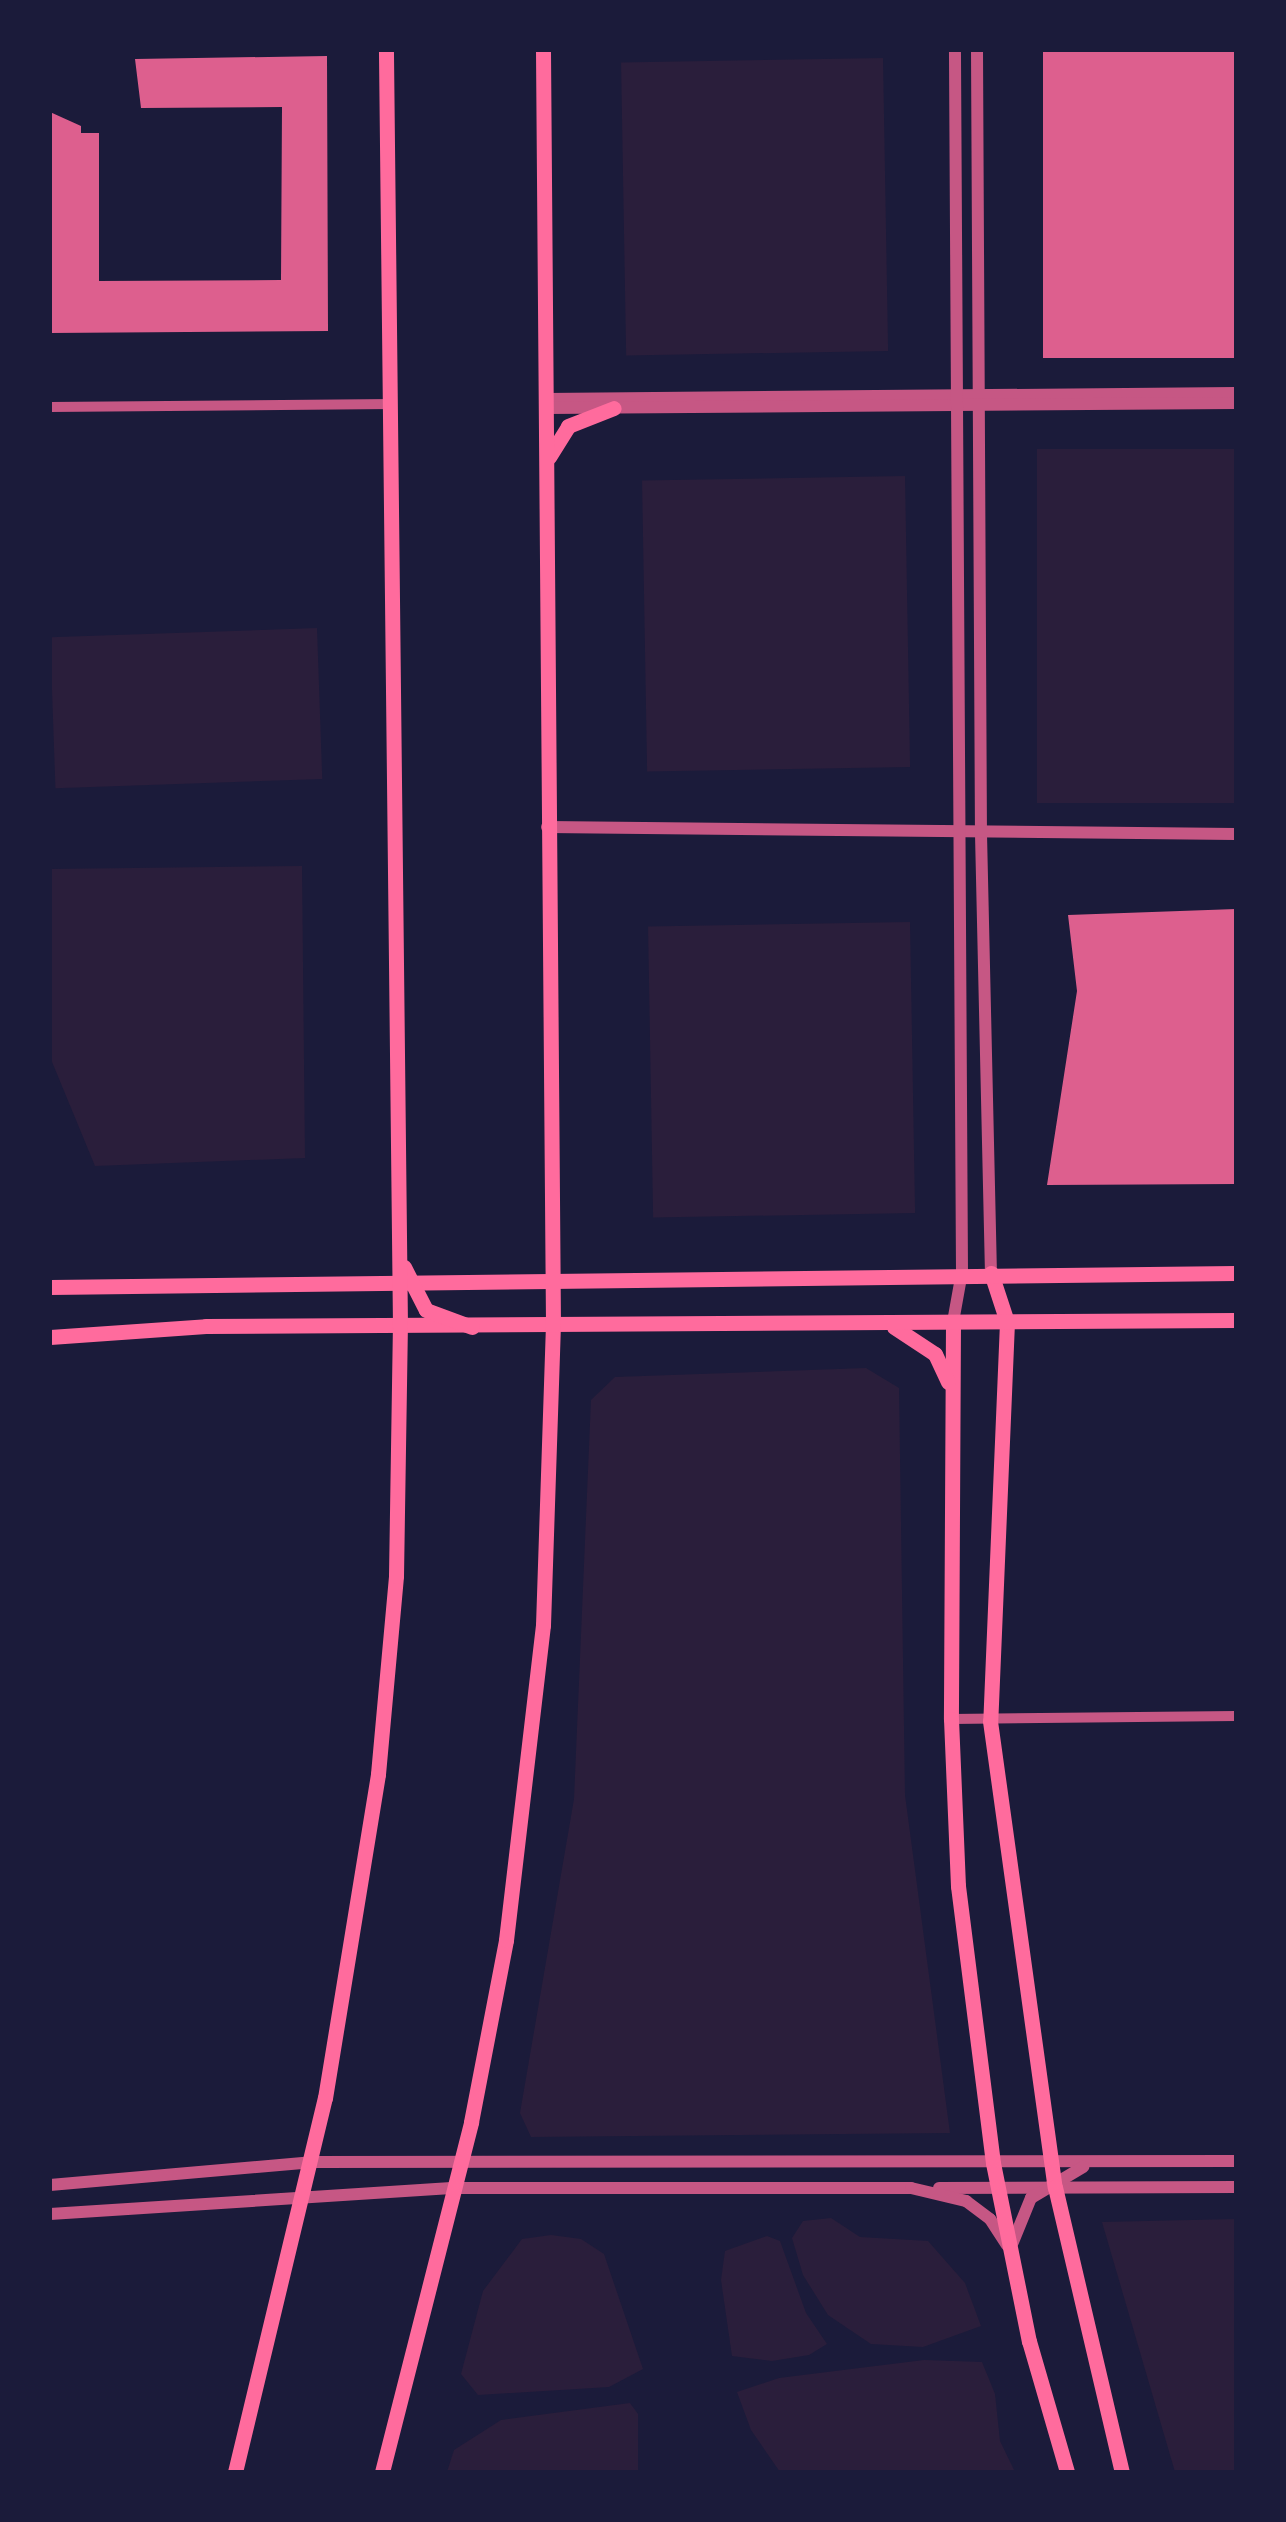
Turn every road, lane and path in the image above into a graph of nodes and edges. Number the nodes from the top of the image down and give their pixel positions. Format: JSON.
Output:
{"nodes":[{"id":1,"x":386,"y":50,"type":"edge"},
{"id":2,"x":543,"y":50,"type":"edge"},
{"id":3,"x":955,"y":50,"type":"edge"},
{"id":4,"x":977,"y":50,"type":"edge"},
{"id":5,"x":1236,"y":393,"type":"edge"},
{"id":6,"x":970,"y":396,"type":"junction"},
{"id":7,"x":546,"y":403,"type":"junction"},
{"id":8,"x":393,"y":404,"type":"junction"},
{"id":9,"x":1236,"y":404,"type":"edge"},
{"id":10,"x":50,"y":406,"type":"edge"},
{"id":11,"x":614,"y":408,"type":"junction"},
{"id":12,"x":546,"y":466,"type":"junction"},
{"id":13,"x":547,"y":827,"type":"junction"},
{"id":14,"x":958,"y":834,"type":"junction"},
{"id":15,"x":981,"y":834,"type":"junction"},
{"id":16,"x":1236,"y":834,"type":"edge"},
{"id":17,"x":962,"y":1272,"type":"junction"},
{"id":18,"x":1236,"y":1272,"type":"edge"},
{"id":19,"x":991,"y":1273,"type":"junction"},
{"id":20,"x":552,"y":1278,"type":"junction"},
{"id":21,"x":403,"y":1280,"type":"junction"},
{"id":22,"x":50,"y":1288,"type":"edge"},
{"id":23,"x":1236,"y":1320,"type":"edge"},
{"id":24,"x":869,"y":1322,"type":"junction"},
{"id":25,"x":953,"y":1322,"type":"junction"},
{"id":26,"x":1006,"y":1322,"type":"junction"},
{"id":27,"x":553,"y":1325,"type":"junction"},
{"id":28,"x":400,"y":1327,"type":"junction"},
{"id":29,"x":472,"y":1327,"type":"junction"},
{"id":30,"x":50,"y":1336,"type":"edge"},
{"id":31,"x":954,"y":1400,"type":"junction"},
{"id":32,"x":1236,"y":1716,"type":"edge"},
{"id":33,"x":951,"y":1719,"type":"junction"},
{"id":34,"x":990,"y":1721,"type":"junction"},
{"id":35,"x":1236,"y":2161,"type":"edge"},
{"id":36,"x":312,"y":2162,"type":"junction"},
{"id":37,"x":994,"y":2163,"type":"junction"},
{"id":38,"x":460,"y":2166,"type":"junction"},
{"id":39,"x":1050,"y":2179,"type":"junction"},
{"id":40,"x":50,"y":2185,"type":"edge"},
{"id":41,"x":1236,"y":2187,"type":"edge"},
{"id":42,"x":455,"y":2188,"type":"junction"},
{"id":43,"x":911,"y":2188,"type":"junction"},
{"id":44,"x":999,"y":2188,"type":"junction"},
{"id":45,"x":303,"y":2194,"type":"junction"},
{"id":46,"x":50,"y":2214,"type":"edge"},
{"id":47,"x":1012,"y":2262,"type":"junction"},
{"id":48,"x":235,"y":2472,"type":"edge"},
{"id":49,"x":382,"y":2472,"type":"edge"},
{"id":50,"x":1067,"y":2472,"type":"edge"},
{"id":51,"x":1122,"y":2472,"type":"edge"}],
"edges":[{"from":1,"to":8,"type":"main road"},
{"from":2,"to":7,"type":"main road"},
{"from":3,"to":6,"type":"street"},
{"from":4,"to":6,"type":"street"},
{"from":5,"to":6,"type":"street"},
{"from":6,"to":7,"type":"street"},
{"from":6,"to":9,"type":"street"},
{"from":6,"to":11,"type":"street"},
{"from":6,"to":14,"type":"street"},
{"from":6,"to":15,"type":"street"},
{"from":7,"to":11,"type":"street"},
{"from":7,"to":12,"type":"main road"},
{"from":8,"to":10,"type":"street"},
{"from":8,"to":21,"type":"main road"},
{"from":11,"to":12,"type":"main road"},
{"from":12,"to":13,"type":"main road"},
{"from":13,"to":14,"type":"street"},
{"from":13,"to":20,"type":"main road"},
{"from":14,"to":15,"type":"street"},
{"from":14,"to":17,"type":"street"},
{"from":15,"to":16,"type":"street"},
{"from":15,"to":19,"type":"street"},
{"from":17,"to":19,"type":"main road"},
{"from":17,"to":20,"type":"main road"},
{"from":17,"to":25,"type":"street"},
{"from":18,"to":19,"type":"main road"},
{"from":19,"to":26,"type":"main road"},
{"from":20,"to":21,"type":"main road"},
{"from":20,"to":27,"type":"main road"},
{"from":21,"to":22,"type":"main road"},
{"from":21,"to":28,"type":"main road"},
{"from":21,"to":29,"type":"main road"},
{"from":23,"to":26,"type":"main road"},
{"from":24,"to":25,"type":"main road"},
{"from":24,"to":27,"type":"main road"},
{"from":24,"to":31,"type":"main road"},
{"from":25,"to":26,"type":"main road"},
{"from":25,"to":31,"type":"main road"},
{"from":26,"to":34,"type":"main road"},
{"from":27,"to":29,"type":"main road"},
{"from":27,"to":38,"type":"main road"},
{"from":28,"to":29,"type":"main road"},
{"from":28,"to":30,"type":"main road"},
{"from":28,"to":36,"type":"main road"},
{"from":31,"to":33,"type":"main road"},
{"from":32,"to":34,"type":"street"},
{"from":33,"to":34,"type":"street"},
{"from":33,"to":37,"type":"main road"},
{"from":34,"to":39,"type":"main road"},
{"from":35,"to":39,"type":"street"},
{"from":36,"to":38,"type":"street"},
{"from":36,"to":40,"type":"street"},
{"from":36,"to":45,"type":"main road"},
{"from":37,"to":38,"type":"street"},
{"from":37,"to":39,"type":"street"},
{"from":37,"to":44,"type":"main road"},
{"from":38,"to":42,"type":"main road"},
{"from":39,"to":41,"type":"street"},
{"from":39,"to":44,"type":"street"},
{"from":39,"to":47,"type":"street"},
{"from":39,"to":51,"type":"main road"},
{"from":42,"to":43,"type":"street"},
{"from":42,"to":45,"type":"street"},
{"from":42,"to":49,"type":"main road"},
{"from":43,"to":44,"type":"street"},
{"from":43,"to":47,"type":"street"},
{"from":44,"to":47,"type":"main road"},
{"from":45,"to":46,"type":"street"},
{"from":45,"to":48,"type":"main road"},
{"from":47,"to":50,"type":"main road"}]}
